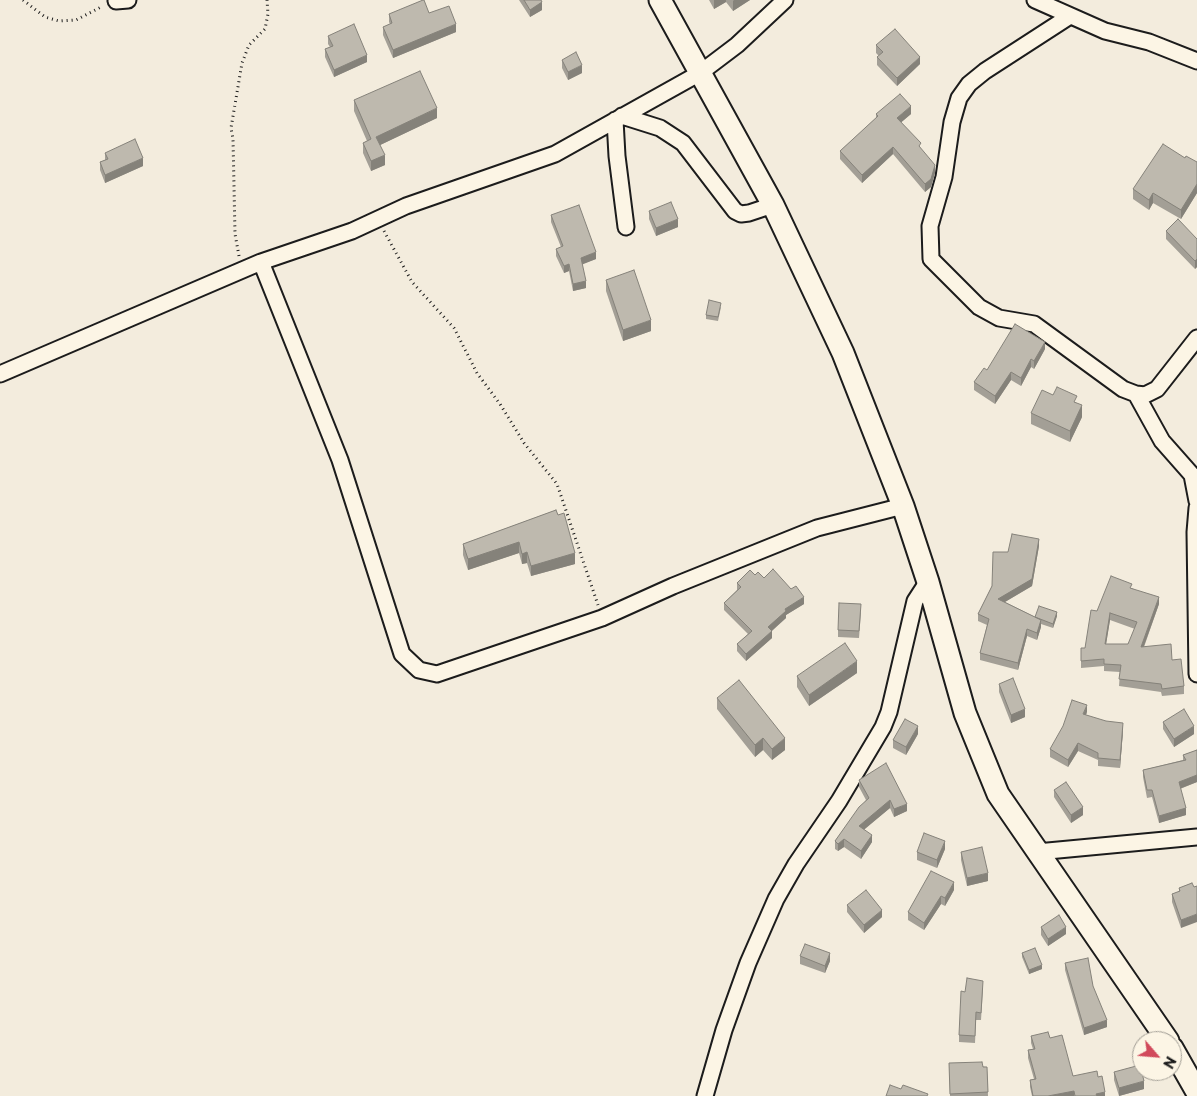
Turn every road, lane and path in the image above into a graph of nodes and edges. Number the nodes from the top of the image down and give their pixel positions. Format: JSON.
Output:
{"nodes":[{"id":1,"x":23,"y":0,"type":"edge"},
{"id":2,"x":122,"y":0,"type":"edge"},
{"id":3,"x":267,"y":0,"type":"edge"},
{"id":4,"x":660,"y":0,"type":"edge"},
{"id":5,"x":785,"y":0,"type":"edge"},
{"id":6,"x":1035,"y":0,"type":"edge"},
{"id":7,"x":1070,"y":16,"type":"junction"},
{"id":8,"x":1197,"y":61,"type":"edge"},
{"id":9,"x":700,"y":73,"type":"junction"},
{"id":10,"x":619,"y":118,"type":"junction"},
{"id":11,"x":773,"y":205,"type":"junction"},
{"id":12,"x":377,"y":218,"type":"junction"},
{"id":13,"x":626,"y":227,"type":"dead end"},
{"id":14,"x":261,"y":262,"type":"junction"},
{"id":15,"x":240,"y":271,"type":"junction"},
{"id":16,"x":1197,"y":338,"type":"edge"},
{"id":17,"x":0,"y":374,"type":"edge"},
{"id":18,"x":1136,"y":394,"type":"junction"},
{"id":19,"x":1197,"y":501,"type":"edge"},
{"id":20,"x":903,"y":506,"type":"junction"},
{"id":21,"x":1197,"y":508,"type":"edge"},
{"id":22,"x":928,"y":581,"type":"junction"},
{"id":23,"x":602,"y":618,"type":"junction"},
{"id":24,"x":1197,"y":674,"type":"edge"},
{"id":25,"x":1197,"y":837,"type":"edge"},
{"id":26,"x":1037,"y":852,"type":"junction"},
{"id":27,"x":1161,"y":1031,"type":"edge"},
{"id":28,"x":1182,"y":1066,"type":"edge"},
{"id":29,"x":1197,"y":1092,"type":"edge"},
{"id":30,"x":705,"y":1096,"type":"edge"}],
"edges":[{"from":1,"to":2,"type":"path"},
{"from":3,"to":15,"type":"path"},
{"from":4,"to":9,"type":"main road"},
{"from":5,"to":9,"type":"street"},
{"from":6,"to":7,"type":"street"},
{"from":7,"to":8,"type":"street"},
{"from":7,"to":18,"type":"street"},
{"from":9,"to":10,"type":"street"},
{"from":9,"to":11,"type":"main road"},
{"from":10,"to":11,"type":"street"},
{"from":10,"to":12,"type":"street"},
{"from":10,"to":13,"type":"street"},
{"from":11,"to":20,"type":"main road"},
{"from":12,"to":14,"type":"street"},
{"from":12,"to":23,"type":"path"},
{"from":14,"to":15,"type":"street"},
{"from":14,"to":23,"type":"street"},
{"from":15,"to":17,"type":"street"},
{"from":16,"to":18,"type":"street"},
{"from":18,"to":19,"type":"street"},
{"from":20,"to":22,"type":"main road"},
{"from":20,"to":23,"type":"street"},
{"from":21,"to":24,"type":"street"},
{"from":22,"to":26,"type":"main road"},
{"from":22,"to":30,"type":"street"},
{"from":25,"to":26,"type":"street"},
{"from":26,"to":27,"type":"main road"},
{"from":28,"to":29,"type":"main road"}]}
